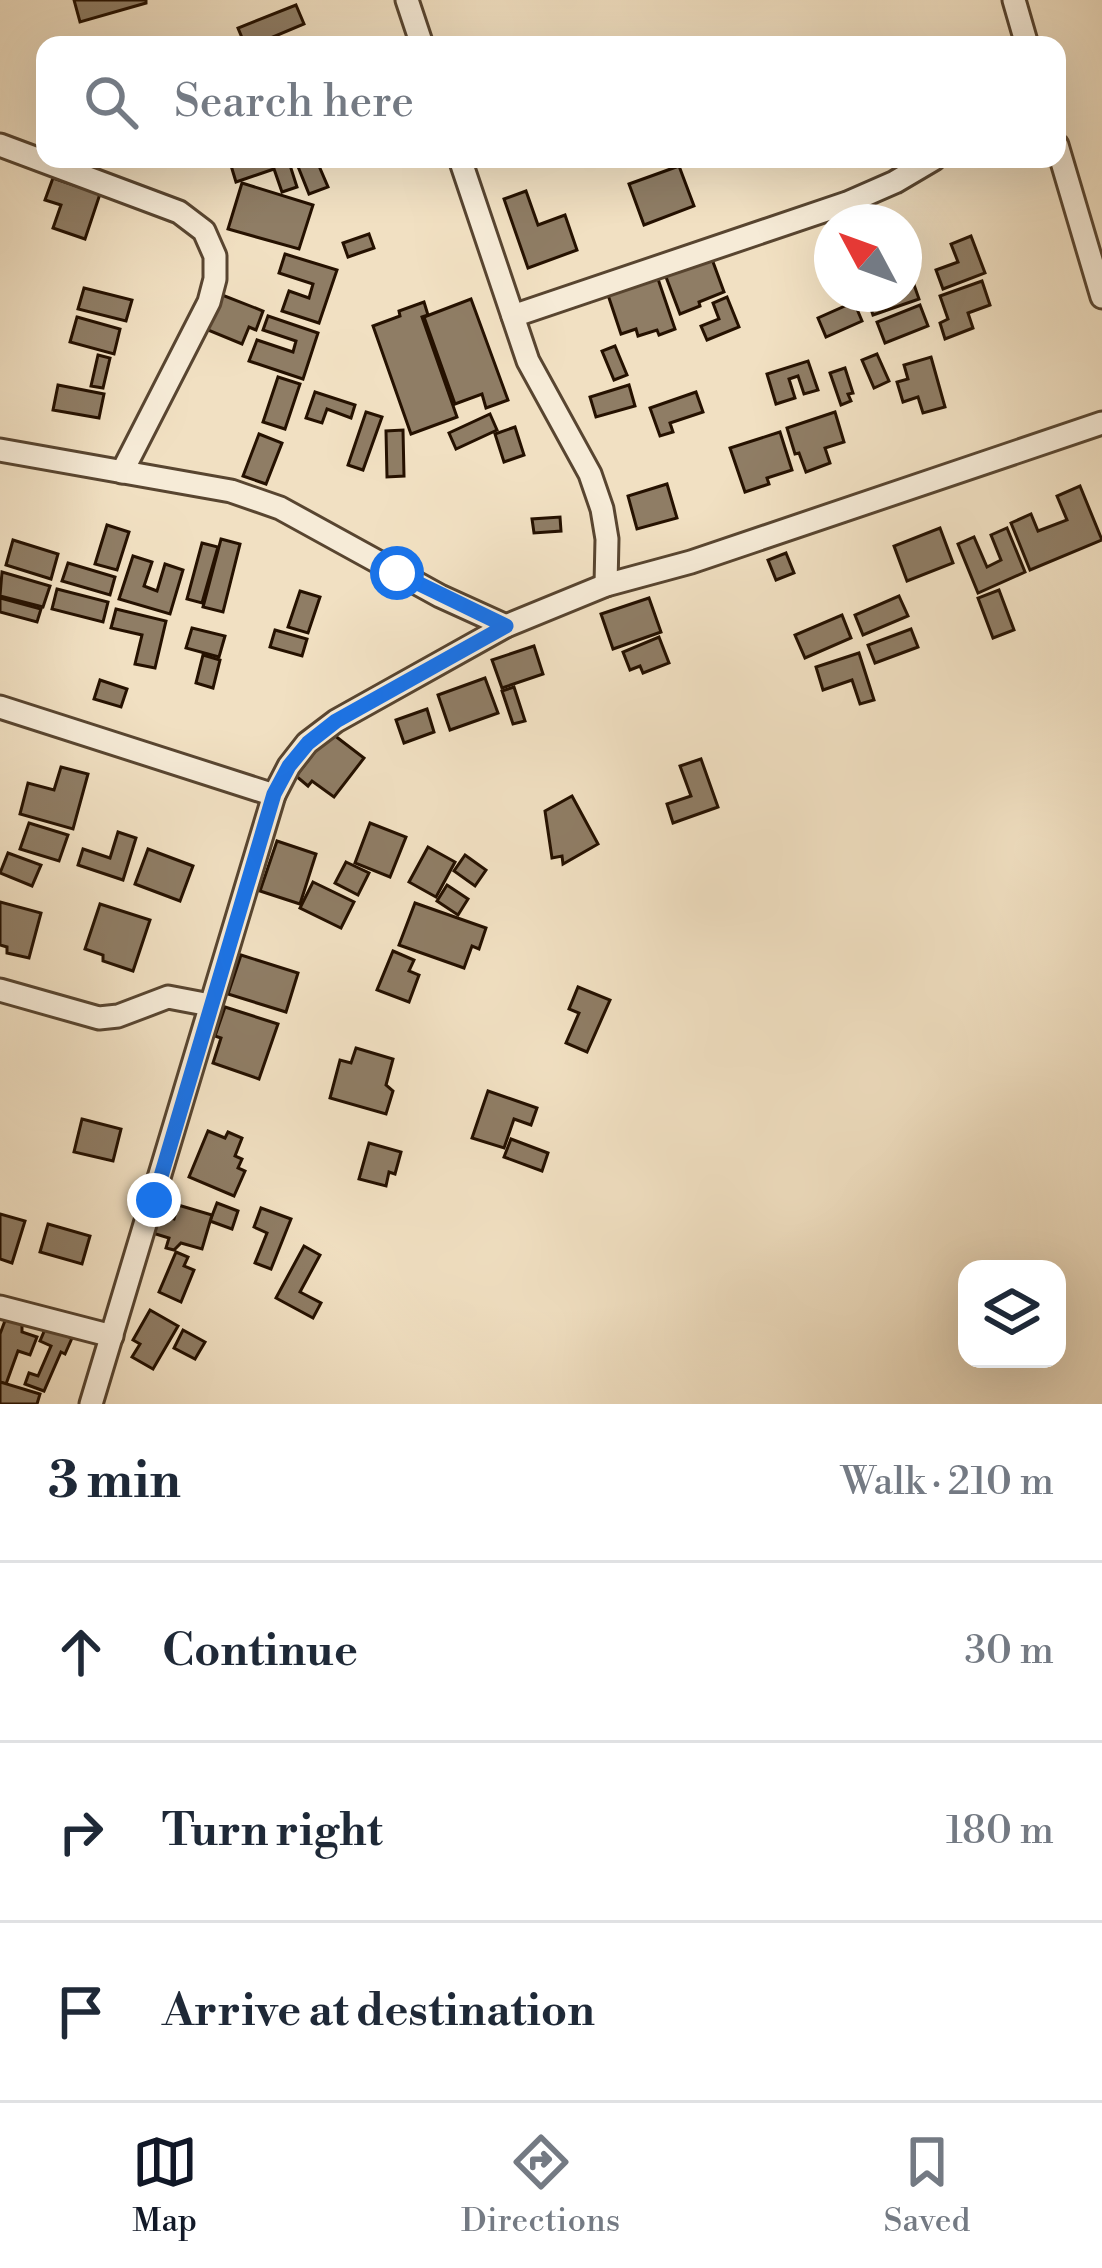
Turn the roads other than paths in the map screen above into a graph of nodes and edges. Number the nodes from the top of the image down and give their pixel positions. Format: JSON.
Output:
{"nodes":[{"id":1,"x":406,"y":0,"type":"edge"},
{"id":2,"x":1014,"y":0,"type":"edge"},
{"id":3,"x":419,"y":36,"type":"edge"},
{"id":4,"x":1024,"y":36,"type":"edge"},
{"id":5,"x":0,"y":145,"type":"edge"},
{"id":6,"x":36,"y":158,"type":"edge"},
{"id":7,"x":61,"y":168,"type":"edge"},
{"id":8,"x":463,"y":168,"type":"edge"},
{"id":9,"x":919,"y":168,"type":"edge"},
{"id":10,"x":1064,"y":168,"type":"edge"},
{"id":11,"x":1102,"y":296,"type":"edge"},
{"id":12,"x":513,"y":316,"type":"junction"},
{"id":13,"x":1102,"y":423,"type":"edge"},
{"id":14,"x":0,"y":450,"type":"edge"},
{"id":15,"x":122,"y":472,"type":"junction"},
{"id":16,"x":606,"y":585,"type":"junction"},
{"id":17,"x":506,"y":626,"type":"junction"},
{"id":18,"x":0,"y":707,"type":"edge"},
{"id":19,"x":274,"y":794,"type":"junction"},
{"id":20,"x":0,"y":990,"type":"edge"},
{"id":21,"x":210,"y":1005,"type":"junction"},
{"id":22,"x":0,"y":1307,"type":"edge"},
{"id":23,"x":112,"y":1336,"type":"junction"},
{"id":24,"x":91,"y":1404,"type":"edge"}],
"edges":[{"from":1,"to":3,"type":"street"},
{"from":2,"to":4,"type":"street"},
{"from":5,"to":6,"type":"street"},
{"from":7,"to":15,"type":"street"},
{"from":8,"to":12,"type":"street"},
{"from":9,"to":12,"type":"street"},
{"from":10,"to":11,"type":"street"},
{"from":12,"to":16,"type":"street"},
{"from":13,"to":16,"type":"street"},
{"from":14,"to":15,"type":"street"},
{"from":15,"to":17,"type":"street"},
{"from":16,"to":17,"type":"street"},
{"from":17,"to":19,"type":"street"},
{"from":18,"to":19,"type":"street"},
{"from":19,"to":21,"type":"street"},
{"from":20,"to":21,"type":"street"},
{"from":21,"to":23,"type":"street"},
{"from":22,"to":23,"type":"street"},
{"from":23,"to":24,"type":"street"}]}
